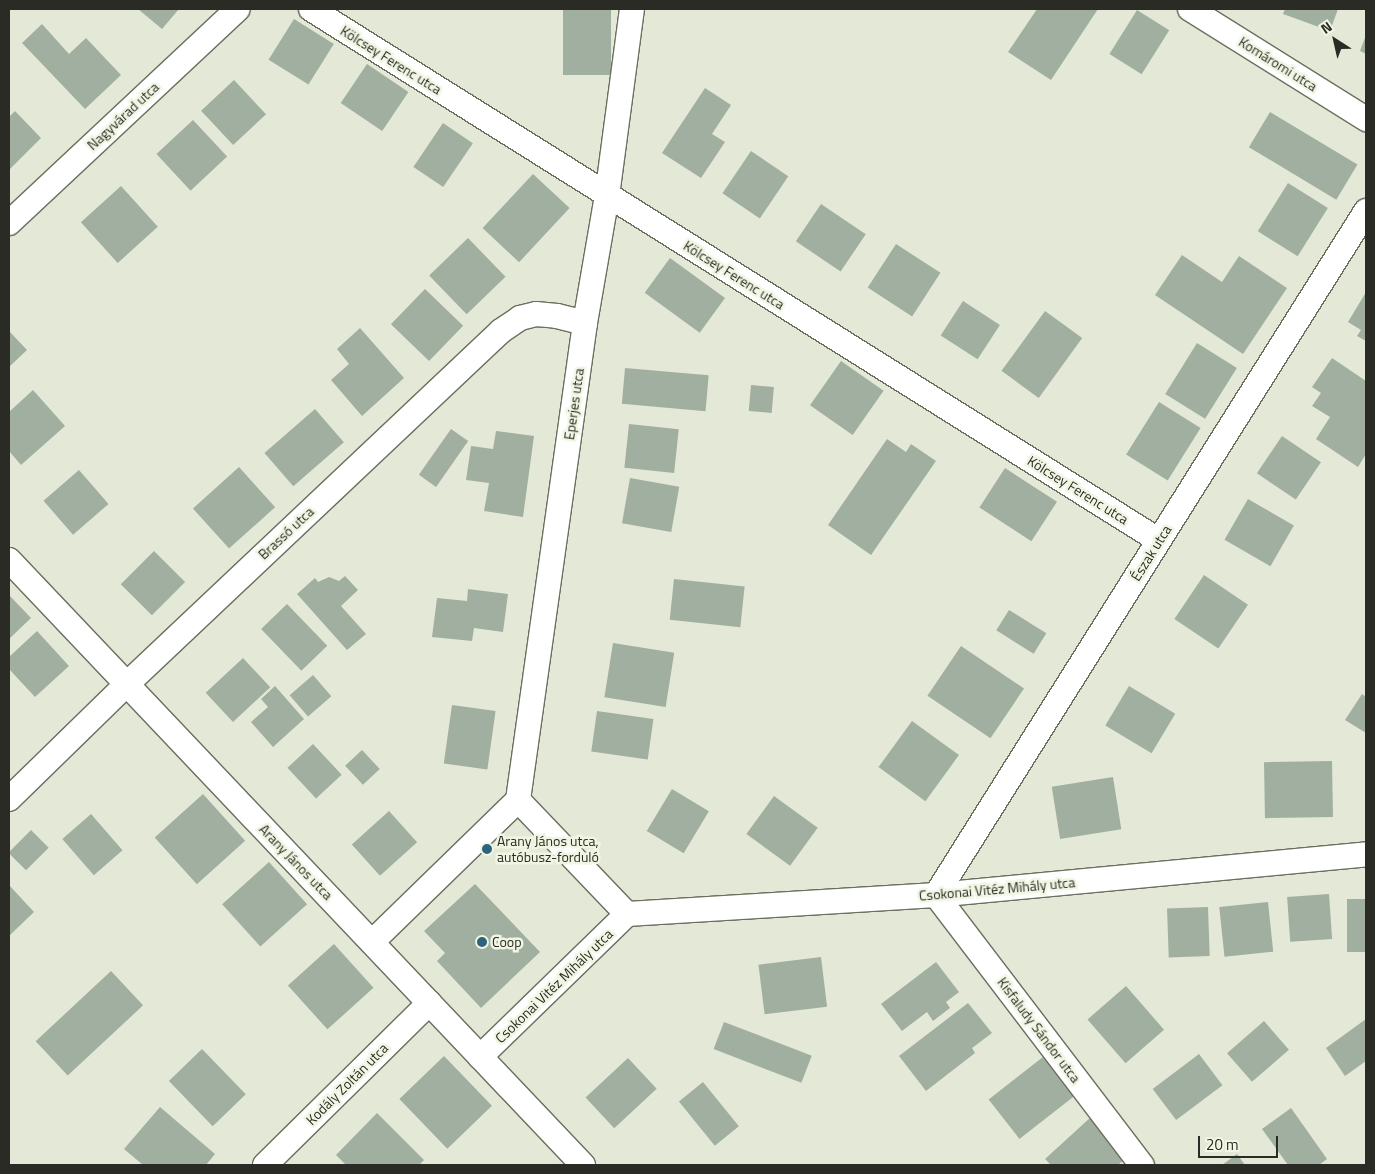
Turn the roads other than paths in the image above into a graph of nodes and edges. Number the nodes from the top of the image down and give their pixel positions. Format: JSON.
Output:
{"nodes":[{"id":1,"x":238,"y":9,"type":"edge"},
{"id":2,"x":311,"y":9,"type":"edge"},
{"id":3,"x":632,"y":9,"type":"edge"},
{"id":4,"x":1190,"y":9,"type":"edge"},
{"id":5,"x":1366,"y":119,"type":"edge"},
{"id":6,"x":607,"y":196,"type":"junction"},
{"id":7,"x":1366,"y":211,"type":"edge"},
{"id":8,"x":9,"y":223,"type":"edge"},
{"id":9,"x":585,"y":323,"type":"junction"},
{"id":10,"x":1158,"y":540,"type":"junction"},
{"id":11,"x":9,"y":560,"type":"edge"},
{"id":12,"x":127,"y":684,"type":"junction"},
{"id":13,"x":9,"y":799,"type":"edge"},
{"id":14,"x":518,"y":800,"type":"junction"},
{"id":15,"x":1366,"y":854,"type":"edge"},
{"id":16,"x":936,"y":895,"type":"junction"},
{"id":17,"x":628,"y":914,"type":"junction"},
{"id":18,"x":372,"y":942,"type":"junction"},
{"id":19,"x":429,"y":1002,"type":"junction"},
{"id":20,"x":480,"y":1058,"type":"junction"},
{"id":21,"x":265,"y":1165,"type":"edge"},
{"id":22,"x":583,"y":1165,"type":"edge"},
{"id":23,"x":1142,"y":1165,"type":"edge"}],
"edges":[{"from":1,"to":8,"type":"street","name":"Nagyvárad utca"},
{"from":2,"to":6,"type":"street","name":"Kölcsey Ferenc utca"},
{"from":3,"to":6,"type":"street","name":"Eperjes utca"},
{"from":4,"to":5,"type":"street","name":"Komáromi utca"},
{"from":6,"to":9,"type":"street","name":"Eperjes utca"},
{"from":6,"to":10,"type":"street","name":"Kölcsey Ferenc utca"},
{"from":7,"to":10,"type":"street","name":"Észak utca"},
{"from":9,"to":12,"type":"street","name":"Brassó utca"},
{"from":9,"to":14,"type":"street","name":"Eperjes utca"},
{"from":10,"to":16,"type":"street","name":"Észak utca"},
{"from":11,"to":12,"type":"street","name":"Arany János utca"},
{"from":12,"to":13,"type":"street","name":"Brassó utca"},
{"from":12,"to":18,"type":"street","name":"Arany János utca"},
{"from":14,"to":17,"type":"street"},
{"from":14,"to":18,"type":"street"},
{"from":15,"to":16,"type":"street","name":"Csokonai Vitéz Mihály utca"},
{"from":16,"to":17,"type":"street","name":"Csokonai Vitéz Mihály utca"},
{"from":16,"to":23,"type":"street","name":"Kisfaludy Sándor utca"},
{"from":17,"to":20,"type":"street","name":"Csokonai Vitéz Mihály utca"},
{"from":18,"to":19,"type":"street","name":"Arany János utca"},
{"from":19,"to":20,"type":"street","name":"Arany János utca"},
{"from":19,"to":21,"type":"street","name":"Kodály Zoltán utca"},
{"from":20,"to":22,"type":"street","name":"Arany János utca"}]}
